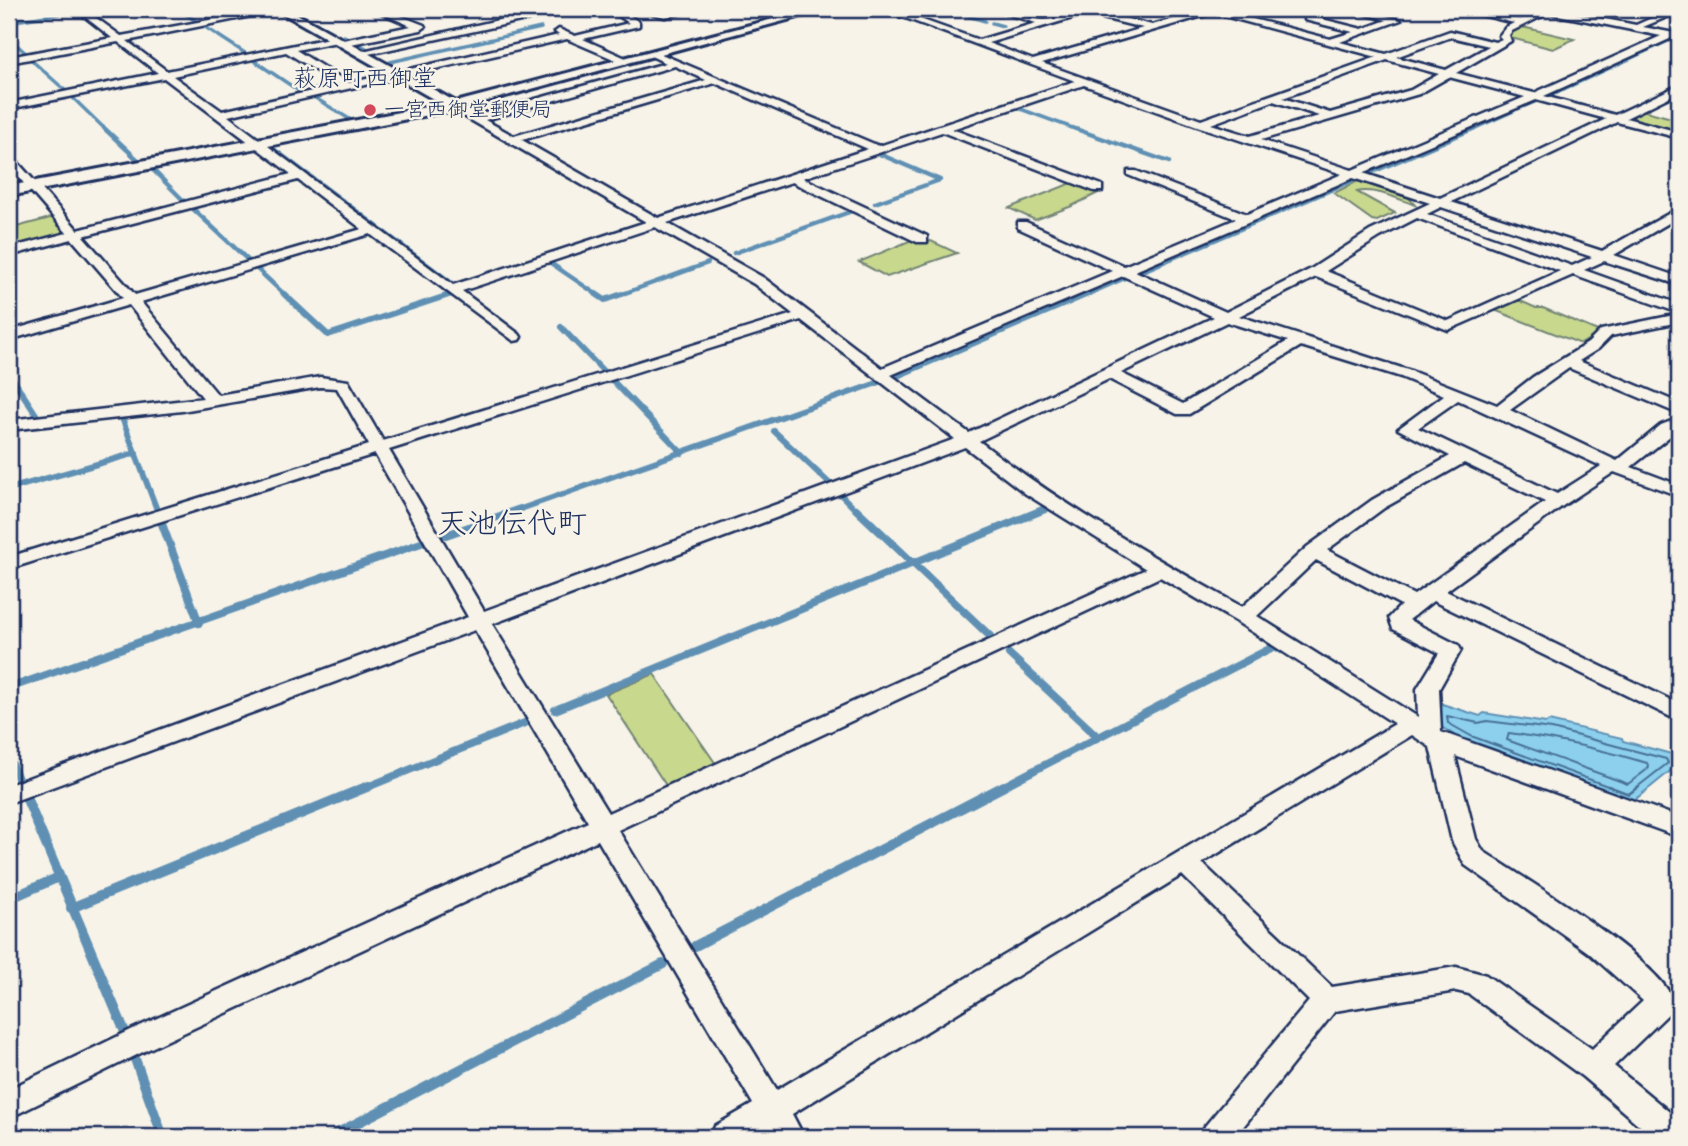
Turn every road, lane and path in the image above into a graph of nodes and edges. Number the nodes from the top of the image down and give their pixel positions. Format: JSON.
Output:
{"nodes":[{"id":1,"x":79,"y":9,"type":"edge"},
{"id":2,"x":281,"y":9,"type":"edge"},
{"id":3,"x":376,"y":9,"type":"edge"},
{"id":4,"x":557,"y":9,"type":"edge"},
{"id":5,"x":646,"y":9,"type":"edge"},
{"id":6,"x":698,"y":9,"type":"edge"},
{"id":7,"x":823,"y":9,"type":"edge"},
{"id":8,"x":885,"y":9,"type":"edge"},
{"id":9,"x":995,"y":9,"type":"edge"},
{"id":10,"x":1212,"y":9,"type":"edge"},
{"id":11,"x":1337,"y":9,"type":"edge"},
{"id":12,"x":1350,"y":9,"type":"edge"},
{"id":13,"x":1461,"y":9,"type":"edge"},
{"id":14,"x":1679,"y":9,"type":"edge"},
{"id":15,"x":1089,"y":10,"type":"edge"},
{"id":16,"x":620,"y":13,"type":"junction"},
{"id":17,"x":526,"y":18,"type":"junction"},
{"id":18,"x":1521,"y":22,"type":"junction"},
{"id":19,"x":1046,"y":23,"type":"junction"},
{"id":20,"x":433,"y":24,"type":"dead end"},
{"id":21,"x":1640,"y":24,"type":"dead end"},
{"id":22,"x":421,"y":27,"type":"junction"},
{"id":23,"x":1152,"y":28,"type":"junction"},
{"id":24,"x":1362,"y":32,"type":"junction"},
{"id":25,"x":1675,"y":36,"type":"edge"},
{"id":26,"x":570,"y":38,"type":"junction"},
{"id":27,"x":120,"y":39,"type":"junction"},
{"id":28,"x":338,"y":41,"type":"junction"},
{"id":29,"x":1332,"y":41,"type":"junction"},
{"id":30,"x":980,"y":44,"type":"junction"},
{"id":31,"x":1495,"y":45,"type":"junction"},
{"id":32,"x":288,"y":49,"type":"junction"},
{"id":33,"x":359,"y":53,"type":"junction"},
{"id":34,"x":654,"y":54,"type":"junction"},
{"id":35,"x":1388,"y":56,"type":"junction"},
{"id":36,"x":9,"y":60,"type":"edge"},
{"id":37,"x":625,"y":61,"type":"junction"},
{"id":38,"x":1032,"y":63,"type":"junction"},
{"id":39,"x":677,"y":64,"type":"junction"},
{"id":40,"x":1452,"y":73,"type":"junction"},
{"id":41,"x":163,"y":74,"type":"junction"},
{"id":42,"x":397,"y":75,"type":"junction"},
{"id":43,"x":716,"y":80,"type":"junction"},
{"id":44,"x":1083,"y":82,"type":"junction"},
{"id":45,"x":348,"y":86,"type":"junction"},
{"id":46,"x":1679,"y":88,"type":"edge"},
{"id":47,"x":1536,"y":96,"type":"junction"},
{"id":48,"x":1273,"y":98,"type":"junction"},
{"id":49,"x":9,"y":106,"type":"edge"},
{"id":50,"x":454,"y":106,"type":"junction"},
{"id":51,"x":220,"y":115,"type":"junction"},
{"id":52,"x":1328,"y":116,"type":"junction"},
{"id":53,"x":1617,"y":118,"type":"junction"},
{"id":54,"x":476,"y":119,"type":"junction"},
{"id":55,"x":1201,"y":124,"type":"junction"},
{"id":56,"x":941,"y":128,"type":"junction"},
{"id":57,"x":1679,"y":135,"type":"edge"},
{"id":58,"x":512,"y":139,"type":"junction"},
{"id":59,"x":1249,"y":140,"type":"junction"},
{"id":60,"x":256,"y":143,"type":"junction"},
{"id":61,"x":877,"y":149,"type":"junction"},
{"id":62,"x":9,"y":159,"type":"edge"},
{"id":63,"x":1132,"y":173,"type":"dead end"},
{"id":64,"x":1353,"y":174,"type":"junction"},
{"id":65,"x":299,"y":176,"type":"junction"},
{"id":66,"x":792,"y":177,"type":"junction"},
{"id":67,"x":32,"y":186,"type":"junction"},
{"id":68,"x":1098,"y":188,"type":"dead end"},
{"id":69,"x":9,"y":191,"type":"edge"},
{"id":70,"x":1439,"y":202,"type":"junction"},
{"id":71,"x":1679,"y":212,"type":"edge"},
{"id":72,"x":1417,"y":214,"type":"junction"},
{"id":73,"x":1248,"y":219,"type":"junction"},
{"id":74,"x":656,"y":222,"type":"junction"},
{"id":75,"x":1022,"y":225,"type":"dead end"},
{"id":76,"x":371,"y":230,"type":"junction"},
{"id":77,"x":74,"y":235,"type":"junction"},
{"id":78,"x":922,"y":239,"type":"dead end"},
{"id":79,"x":9,"y":252,"type":"edge"},
{"id":80,"x":1604,"y":256,"type":"junction"},
{"id":81,"x":1124,"y":271,"type":"junction"},
{"id":82,"x":1572,"y":271,"type":"junction"},
{"id":83,"x":1316,"y":272,"type":"junction"},
{"id":84,"x":1679,"y":281,"type":"edge"},
{"id":85,"x":451,"y":290,"type":"junction"},
{"id":86,"x":132,"y":300,"type":"junction"},
{"id":87,"x":1679,"y":309,"type":"edge"},
{"id":88,"x":803,"y":315,"type":"junction"},
{"id":89,"x":1226,"y":317,"type":"junction"},
{"id":90,"x":1679,"y":318,"type":"edge"},
{"id":91,"x":9,"y":336,"type":"edge"},
{"id":92,"x":514,"y":337,"type":"dead end"},
{"id":93,"x":1297,"y":342,"type":"junction"},
{"id":94,"x":1568,"y":362,"type":"junction"},
{"id":95,"x":1110,"y":373,"type":"junction"},
{"id":96,"x":880,"y":374,"type":"junction"},
{"id":97,"x":1456,"y":394,"type":"junction"},
{"id":98,"x":214,"y":401,"type":"junction"},
{"id":99,"x":1679,"y":409,"type":"edge"},
{"id":100,"x":1499,"y":411,"type":"junction"},
{"id":101,"x":1679,"y":423,"type":"edge"},
{"id":102,"x":9,"y":425,"type":"edge"},
{"id":103,"x":968,"y":440,"type":"junction"},
{"id":104,"x":381,"y":447,"type":"junction"},
{"id":105,"x":1463,"y":456,"type":"junction"},
{"id":106,"x":1616,"y":466,"type":"junction"},
{"id":107,"x":1679,"y":491,"type":"edge"},
{"id":108,"x":1559,"y":501,"type":"junction"},
{"id":109,"x":1314,"y":551,"type":"junction"},
{"id":110,"x":9,"y":564,"type":"edge"},
{"id":111,"x":1161,"y":569,"type":"junction"},
{"id":112,"x":1423,"y":598,"type":"junction"},
{"id":113,"x":1244,"y":617,"type":"junction"},
{"id":114,"x":480,"y":621,"type":"junction"},
{"id":115,"x":1679,"y":713,"type":"edge"},
{"id":116,"x":1427,"y":734,"type":"junction"},
{"id":117,"x":9,"y":794,"type":"edge"},
{"id":118,"x":603,"y":826,"type":"junction"},
{"id":119,"x":1679,"y":827,"type":"edge"},
{"id":120,"x":1184,"y":862,"type":"junction"},
{"id":121,"x":1327,"y":1000,"type":"junction"},
{"id":122,"x":1593,"y":1067,"type":"junction"},
{"id":123,"x":9,"y":1104,"type":"edge"},
{"id":124,"x":772,"y":1110,"type":"junction"},
{"id":125,"x":726,"y":1137,"type":"edge"},
{"id":126,"x":789,"y":1137,"type":"edge"},
{"id":127,"x":1216,"y":1137,"type":"edge"},
{"id":128,"x":1676,"y":1137,"type":"edge"}],
"edges":[{"from":1,"to":27,"type":"street"},
{"from":2,"to":27,"type":"street"},
{"from":2,"to":28,"type":"street"},
{"from":3,"to":22,"type":"street"},
{"from":4,"to":16,"type":"street"},
{"from":4,"to":17,"type":"street"},
{"from":5,"to":6,"type":"street"},
{"from":5,"to":16,"type":"street"},
{"from":7,"to":34,"type":"street"},
{"from":8,"to":30,"type":"street"},
{"from":9,"to":19,"type":"street"},
{"from":10,"to":23,"type":"street"},
{"from":10,"to":29,"type":"street"},
{"from":11,"to":24,"type":"street"},
{"from":12,"to":24,"type":"street"},
{"from":13,"to":18,"type":"street"},
{"from":14,"to":21,"type":"street"},
{"from":15,"to":19,"type":"street"},
{"from":15,"to":23,"type":"street"},
{"from":16,"to":26,"type":"street"},
{"from":17,"to":26,"type":"street"},
{"from":17,"to":33,"type":"street"},
{"from":18,"to":25,"type":"street"},
{"from":18,"to":31,"type":"street"},
{"from":19,"to":30,"type":"street"},
{"from":20,"to":22,"type":"street"},
{"from":22,"to":28,"type":"street"},
{"from":23,"to":38,"type":"street"},
{"from":24,"to":29,"type":"street"},
{"from":25,"to":47,"type":"street"},
{"from":26,"to":37,"type":"street"},
{"from":26,"to":42,"type":"street"},
{"from":27,"to":36,"type":"street"},
{"from":27,"to":41,"type":"street"},
{"from":28,"to":32,"type":"street"},
{"from":28,"to":33,"type":"street"},
{"from":29,"to":35,"type":"street"},
{"from":30,"to":38,"type":"street"},
{"from":31,"to":35,"type":"street"},
{"from":31,"to":40,"type":"street"},
{"from":32,"to":41,"type":"street"},
{"from":32,"to":45,"type":"street"},
{"from":33,"to":42,"type":"street"},
{"from":34,"to":37,"type":"street"},
{"from":34,"to":39,"type":"street"},
{"from":35,"to":40,"type":"street"},
{"from":35,"to":48,"type":"street"},
{"from":37,"to":50,"type":"street"},
{"from":38,"to":44,"type":"street"},
{"from":39,"to":43,"type":"street"},
{"from":39,"to":54,"type":"street"},
{"from":40,"to":47,"type":"street"},
{"from":40,"to":52,"type":"street"},
{"from":41,"to":49,"type":"street"},
{"from":41,"to":51,"type":"street"},
{"from":42,"to":45,"type":"street"},
{"from":42,"to":50,"type":"street"},
{"from":43,"to":58,"type":"street"},
{"from":43,"to":61,"type":"street"},
{"from":44,"to":55,"type":"street"},
{"from":44,"to":56,"type":"street"},
{"from":45,"to":51,"type":"street"},
{"from":46,"to":53,"type":"street"},
{"from":47,"to":53,"type":"street"},
{"from":47,"to":64,"type":"street"},
{"from":48,"to":52,"type":"street"},
{"from":48,"to":55,"type":"street"},
{"from":50,"to":54,"type":"street"},
{"from":50,"to":60,"type":"street"},
{"from":51,"to":60,"type":"street"},
{"from":52,"to":59,"type":"street"},
{"from":53,"to":57,"type":"street"},
{"from":53,"to":70,"type":"street"},
{"from":54,"to":58,"type":"street"},
{"from":55,"to":59,"type":"street"},
{"from":56,"to":61,"type":"street"},
{"from":56,"to":68,"type":"street"},
{"from":58,"to":74,"type":"street"},
{"from":59,"to":64,"type":"street"},
{"from":60,"to":65,"type":"street"},
{"from":60,"to":67,"type":"street"},
{"from":61,"to":66,"type":"street"},
{"from":62,"to":67,"type":"street"},
{"from":63,"to":73,"type":"street"},
{"from":64,"to":70,"type":"street"},
{"from":64,"to":73,"type":"street"},
{"from":65,"to":76,"type":"street"},
{"from":65,"to":77,"type":"street"},
{"from":66,"to":74,"type":"street"},
{"from":66,"to":78,"type":"street"},
{"from":67,"to":69,"type":"street"},
{"from":67,"to":77,"type":"street"},
{"from":70,"to":72,"type":"street"},
{"from":70,"to":80,"type":"street"},
{"from":71,"to":80,"type":"street"},
{"from":72,"to":82,"type":"street"},
{"from":72,"to":83,"type":"street"},
{"from":73,"to":81,"type":"street"},
{"from":74,"to":85,"type":"street"},
{"from":74,"to":88,"type":"street"},
{"from":75,"to":81,"type":"street"},
{"from":76,"to":85,"type":"street"},
{"from":76,"to":86,"type":"street"},
{"from":77,"to":79,"type":"street"},
{"from":77,"to":86,"type":"street"},
{"from":80,"to":82,"type":"street"},
{"from":80,"to":84,"type":"street"},
{"from":81,"to":89,"type":"street"},
{"from":81,"to":96,"type":"street"},
{"from":82,"to":83,"type":"street"},
{"from":82,"to":87,"type":"street"},
{"from":83,"to":89,"type":"street"},
{"from":85,"to":92,"type":"street"},
{"from":86,"to":91,"type":"street"},
{"from":86,"to":98,"type":"street"},
{"from":88,"to":96,"type":"street"},
{"from":88,"to":104,"type":"street"},
{"from":89,"to":93,"type":"street"},
{"from":89,"to":95,"type":"street"},
{"from":90,"to":94,"type":"street"},
{"from":93,"to":95,"type":"street"},
{"from":93,"to":97,"type":"street"},
{"from":94,"to":99,"type":"street"},
{"from":94,"to":100,"type":"street"},
{"from":95,"to":103,"type":"street"},
{"from":96,"to":103,"type":"street"},
{"from":97,"to":100,"type":"street"},
{"from":97,"to":105,"type":"street"},
{"from":98,"to":102,"type":"street"},
{"from":98,"to":104,"type":"street"},
{"from":100,"to":106,"type":"street"},
{"from":101,"to":106,"type":"street"},
{"from":103,"to":111,"type":"street"},
{"from":103,"to":114,"type":"street"},
{"from":104,"to":110,"type":"street"},
{"from":104,"to":114,"type":"street"},
{"from":105,"to":108,"type":"street"},
{"from":105,"to":109,"type":"street"},
{"from":106,"to":107,"type":"street"},
{"from":106,"to":108,"type":"street"},
{"from":108,"to":112,"type":"street"},
{"from":109,"to":112,"type":"street"},
{"from":109,"to":113,"type":"street"},
{"from":111,"to":113,"type":"street"},
{"from":111,"to":118,"type":"street"},
{"from":112,"to":115,"type":"street"},
{"from":112,"to":116,"type":"street"},
{"from":113,"to":116,"type":"street"},
{"from":114,"to":117,"type":"street"},
{"from":114,"to":118,"type":"street"},
{"from":116,"to":119,"type":"street"},
{"from":116,"to":120,"type":"street"},
{"from":116,"to":122,"type":"street"},
{"from":118,"to":123,"type":"street"},
{"from":118,"to":124,"type":"street"},
{"from":120,"to":121,"type":"street"},
{"from":120,"to":124,"type":"street"},
{"from":121,"to":122,"type":"street"},
{"from":121,"to":127,"type":"street"},
{"from":122,"to":128,"type":"street"},
{"from":124,"to":125,"type":"street"},
{"from":124,"to":126,"type":"street"}]}
